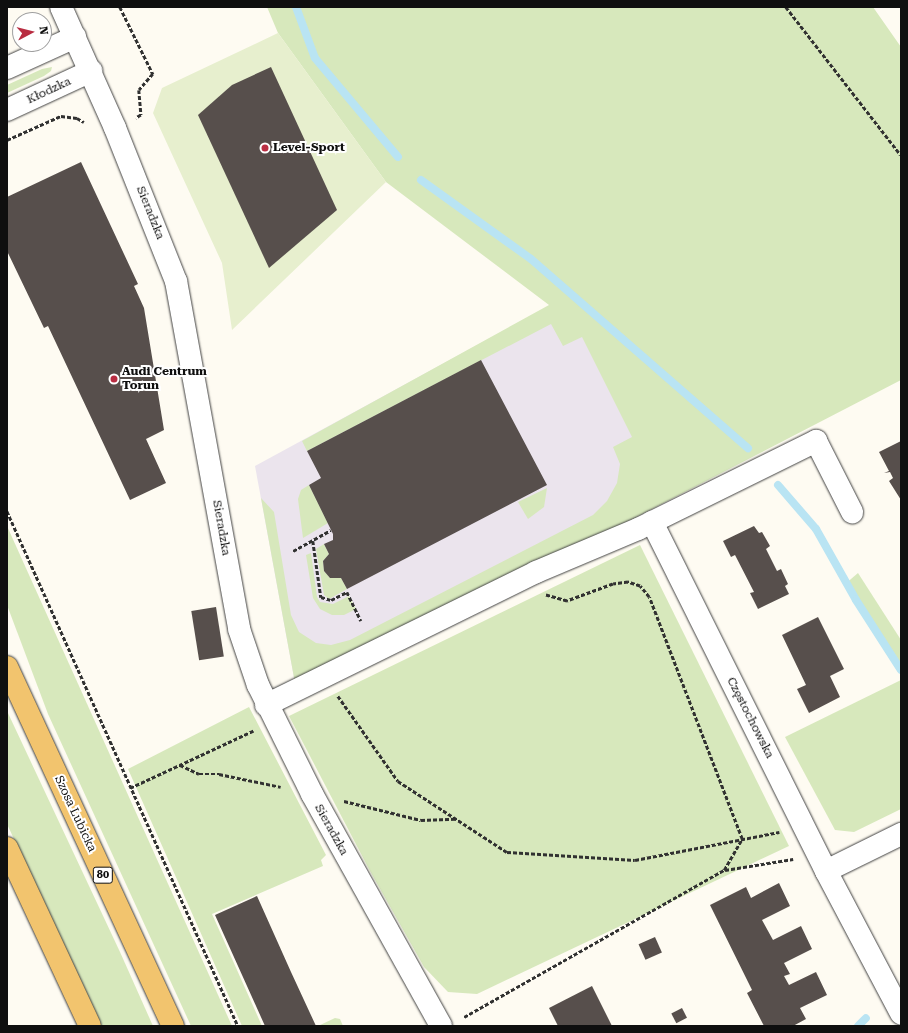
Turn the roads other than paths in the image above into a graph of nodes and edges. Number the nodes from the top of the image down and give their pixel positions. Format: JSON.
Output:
{"nodes":[{"id":1,"x":62,"y":7,"type":"edge"},
{"id":2,"x":75,"y":37,"type":"junction"},
{"id":3,"x":7,"y":68,"type":"edge"},
{"id":4,"x":91,"y":71,"type":"junction"},
{"id":5,"x":7,"y":110,"type":"edge"},
{"id":6,"x":852,"y":512,"type":"dead end"},
{"id":7,"x":652,"y":522,"type":"junction"},
{"id":8,"x":7,"y":667,"type":"edge"},
{"id":9,"x":271,"y":713,"type":"junction"},
{"id":10,"x":901,"y":834,"type":"edge"},
{"id":11,"x":7,"y":848,"type":"edge"},
{"id":12,"x":826,"y":871,"type":"junction"},
{"id":13,"x":901,"y":1013,"type":"edge"},
{"id":14,"x":450,"y":1023,"type":"edge"},
{"id":15,"x":90,"y":1026,"type":"edge"},
{"id":16,"x":173,"y":1026,"type":"edge"}],
"edges":[{"from":1,"to":2,"type":"street","name":"Sieradzka"},
{"from":2,"to":3,"type":"street"},
{"from":2,"to":4,"type":"street","name":"Sieradzka"},
{"from":4,"to":5,"type":"street","name":"Kłodzka"},
{"from":4,"to":9,"type":"street","name":"Sieradzka"},
{"from":6,"to":7,"type":"street"},
{"from":7,"to":9,"type":"street"},
{"from":7,"to":12,"type":"street","name":"Częstochowska"},
{"from":8,"to":16,"type":"main road","name":"Szosa Lubicka","number":"80"},
{"from":9,"to":14,"type":"street","name":"Sieradzka"},
{"from":10,"to":12,"type":"street"},
{"from":11,"to":15,"type":"main road"},
{"from":12,"to":13,"type":"street","name":"Częstochowska"}]}
